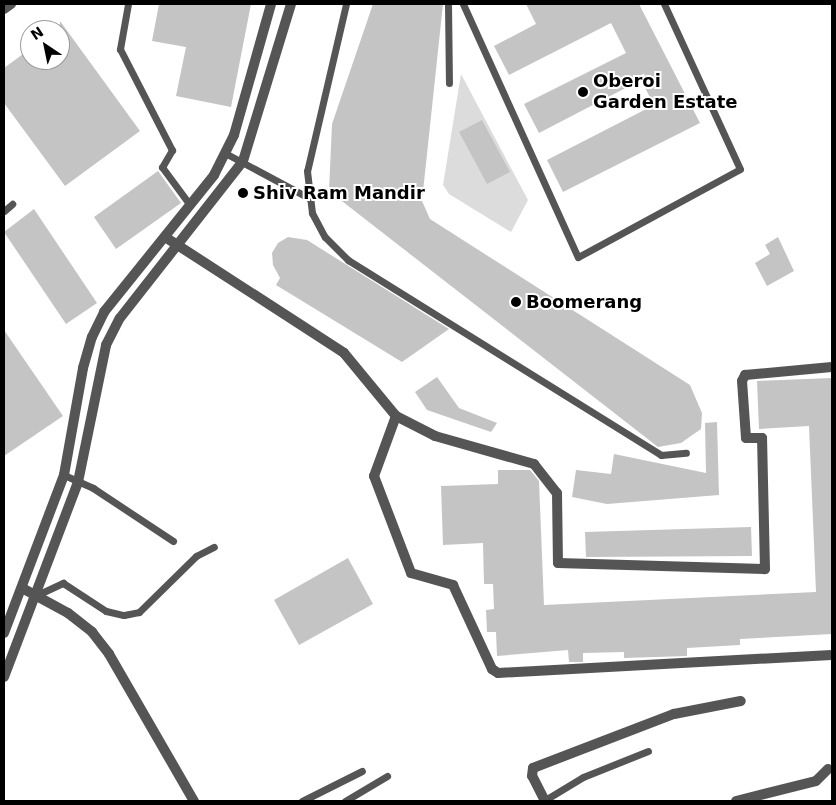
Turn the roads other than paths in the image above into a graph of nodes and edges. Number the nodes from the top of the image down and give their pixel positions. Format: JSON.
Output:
{"nodes":[{"id":1,"x":11,"y":4,"type":"edge"},
{"id":2,"x":128,"y":4,"type":"edge"},
{"id":3,"x":271,"y":4,"type":"edge"},
{"id":4,"x":291,"y":4,"type":"edge"},
{"id":5,"x":346,"y":4,"type":"edge"},
{"id":6,"x":448,"y":4,"type":"edge"},
{"id":7,"x":463,"y":4,"type":"edge"},
{"id":8,"x":664,"y":4,"type":"edge"},
{"id":9,"x":4,"y":9,"type":"edge"},
{"id":10,"x":449,"y":83,"type":"dead end"},
{"id":11,"x":225,"y":153,"type":"junction"},
{"id":12,"x":243,"y":161,"type":"junction"},
{"id":13,"x":309,"y":198,"type":"junction"},
{"id":14,"x":12,"y":204,"type":"dead end"},
{"id":15,"x":190,"y":205,"type":"junction"},
{"id":16,"x":4,"y":211,"type":"edge"},
{"id":17,"x":165,"y":237,"type":"junction"},
{"id":18,"x":178,"y":247,"type":"junction"},
{"id":19,"x":108,"y":307,"type":"junction"},
{"id":20,"x":123,"y":316,"type":"junction"},
{"id":21,"x":832,"y":367,"type":"edge"},
{"id":22,"x":396,"y":416,"type":"junction"},
{"id":23,"x":686,"y":453,"type":"dead end"},
{"id":24,"x":64,"y":475,"type":"junction"},
{"id":25,"x":78,"y":482,"type":"junction"},
{"id":26,"x":173,"y":541,"type":"dead end"},
{"id":27,"x":214,"y":547,"type":"dead end"},
{"id":28,"x":22,"y":588,"type":"junction"},
{"id":29,"x":37,"y":596,"type":"junction"},
{"id":30,"x":4,"y":634,"type":"edge"},
{"id":31,"x":832,"y":655,"type":"edge"},
{"id":32,"x":4,"y":677,"type":"edge"},
{"id":33,"x":741,"y":701,"type":"dead end"},
{"id":34,"x":648,"y":751,"type":"dead end"},
{"id":35,"x":828,"y":769,"type":"dead end"},
{"id":36,"x":362,"y":771,"type":"dead end"},
{"id":37,"x":386,"y":776,"type":"dead end"},
{"id":38,"x":194,"y":801,"type":"edge"},
{"id":39,"x":302,"y":801,"type":"edge"},
{"id":40,"x":345,"y":801,"type":"edge"},
{"id":41,"x":545,"y":801,"type":"edge"},
{"id":42,"x":736,"y":801,"type":"edge"}],
"edges":[{"from":1,"to":9,"type":"street"},
{"from":2,"to":15,"type":"lane"},
{"from":3,"to":11,"type":"street"},
{"from":4,"to":12,"type":"street"},
{"from":5,"to":13,"type":"lane"},
{"from":6,"to":10,"type":"lane"},
{"from":7,"to":8,"type":"lane"},
{"from":11,"to":12,"type":"lane"},
{"from":11,"to":15,"type":"street"},
{"from":12,"to":13,"type":"lane"},
{"from":12,"to":18,"type":"street"},
{"from":13,"to":23,"type":"lane"},
{"from":14,"to":16,"type":"lane"},
{"from":15,"to":17,"type":"street"},
{"from":17,"to":18,"type":"street"},
{"from":17,"to":19,"type":"street"},
{"from":18,"to":20,"type":"street"},
{"from":18,"to":22,"type":"street"},
{"from":19,"to":20,"type":"street"},
{"from":19,"to":24,"type":"street"},
{"from":20,"to":25,"type":"street"},
{"from":21,"to":22,"type":"street"},
{"from":22,"to":31,"type":"street"},
{"from":24,"to":25,"type":"lane"},
{"from":24,"to":28,"type":"street"},
{"from":25,"to":26,"type":"lane"},
{"from":25,"to":29,"type":"street"},
{"from":27,"to":29,"type":"lane"},
{"from":28,"to":29,"type":"street"},
{"from":28,"to":30,"type":"street"},
{"from":29,"to":32,"type":"street"},
{"from":29,"to":38,"type":"street"},
{"from":33,"to":41,"type":"street"},
{"from":34,"to":41,"type":"lane"},
{"from":35,"to":42,"type":"street"},
{"from":36,"to":39,"type":"lane"},
{"from":37,"to":40,"type":"lane"}]}
